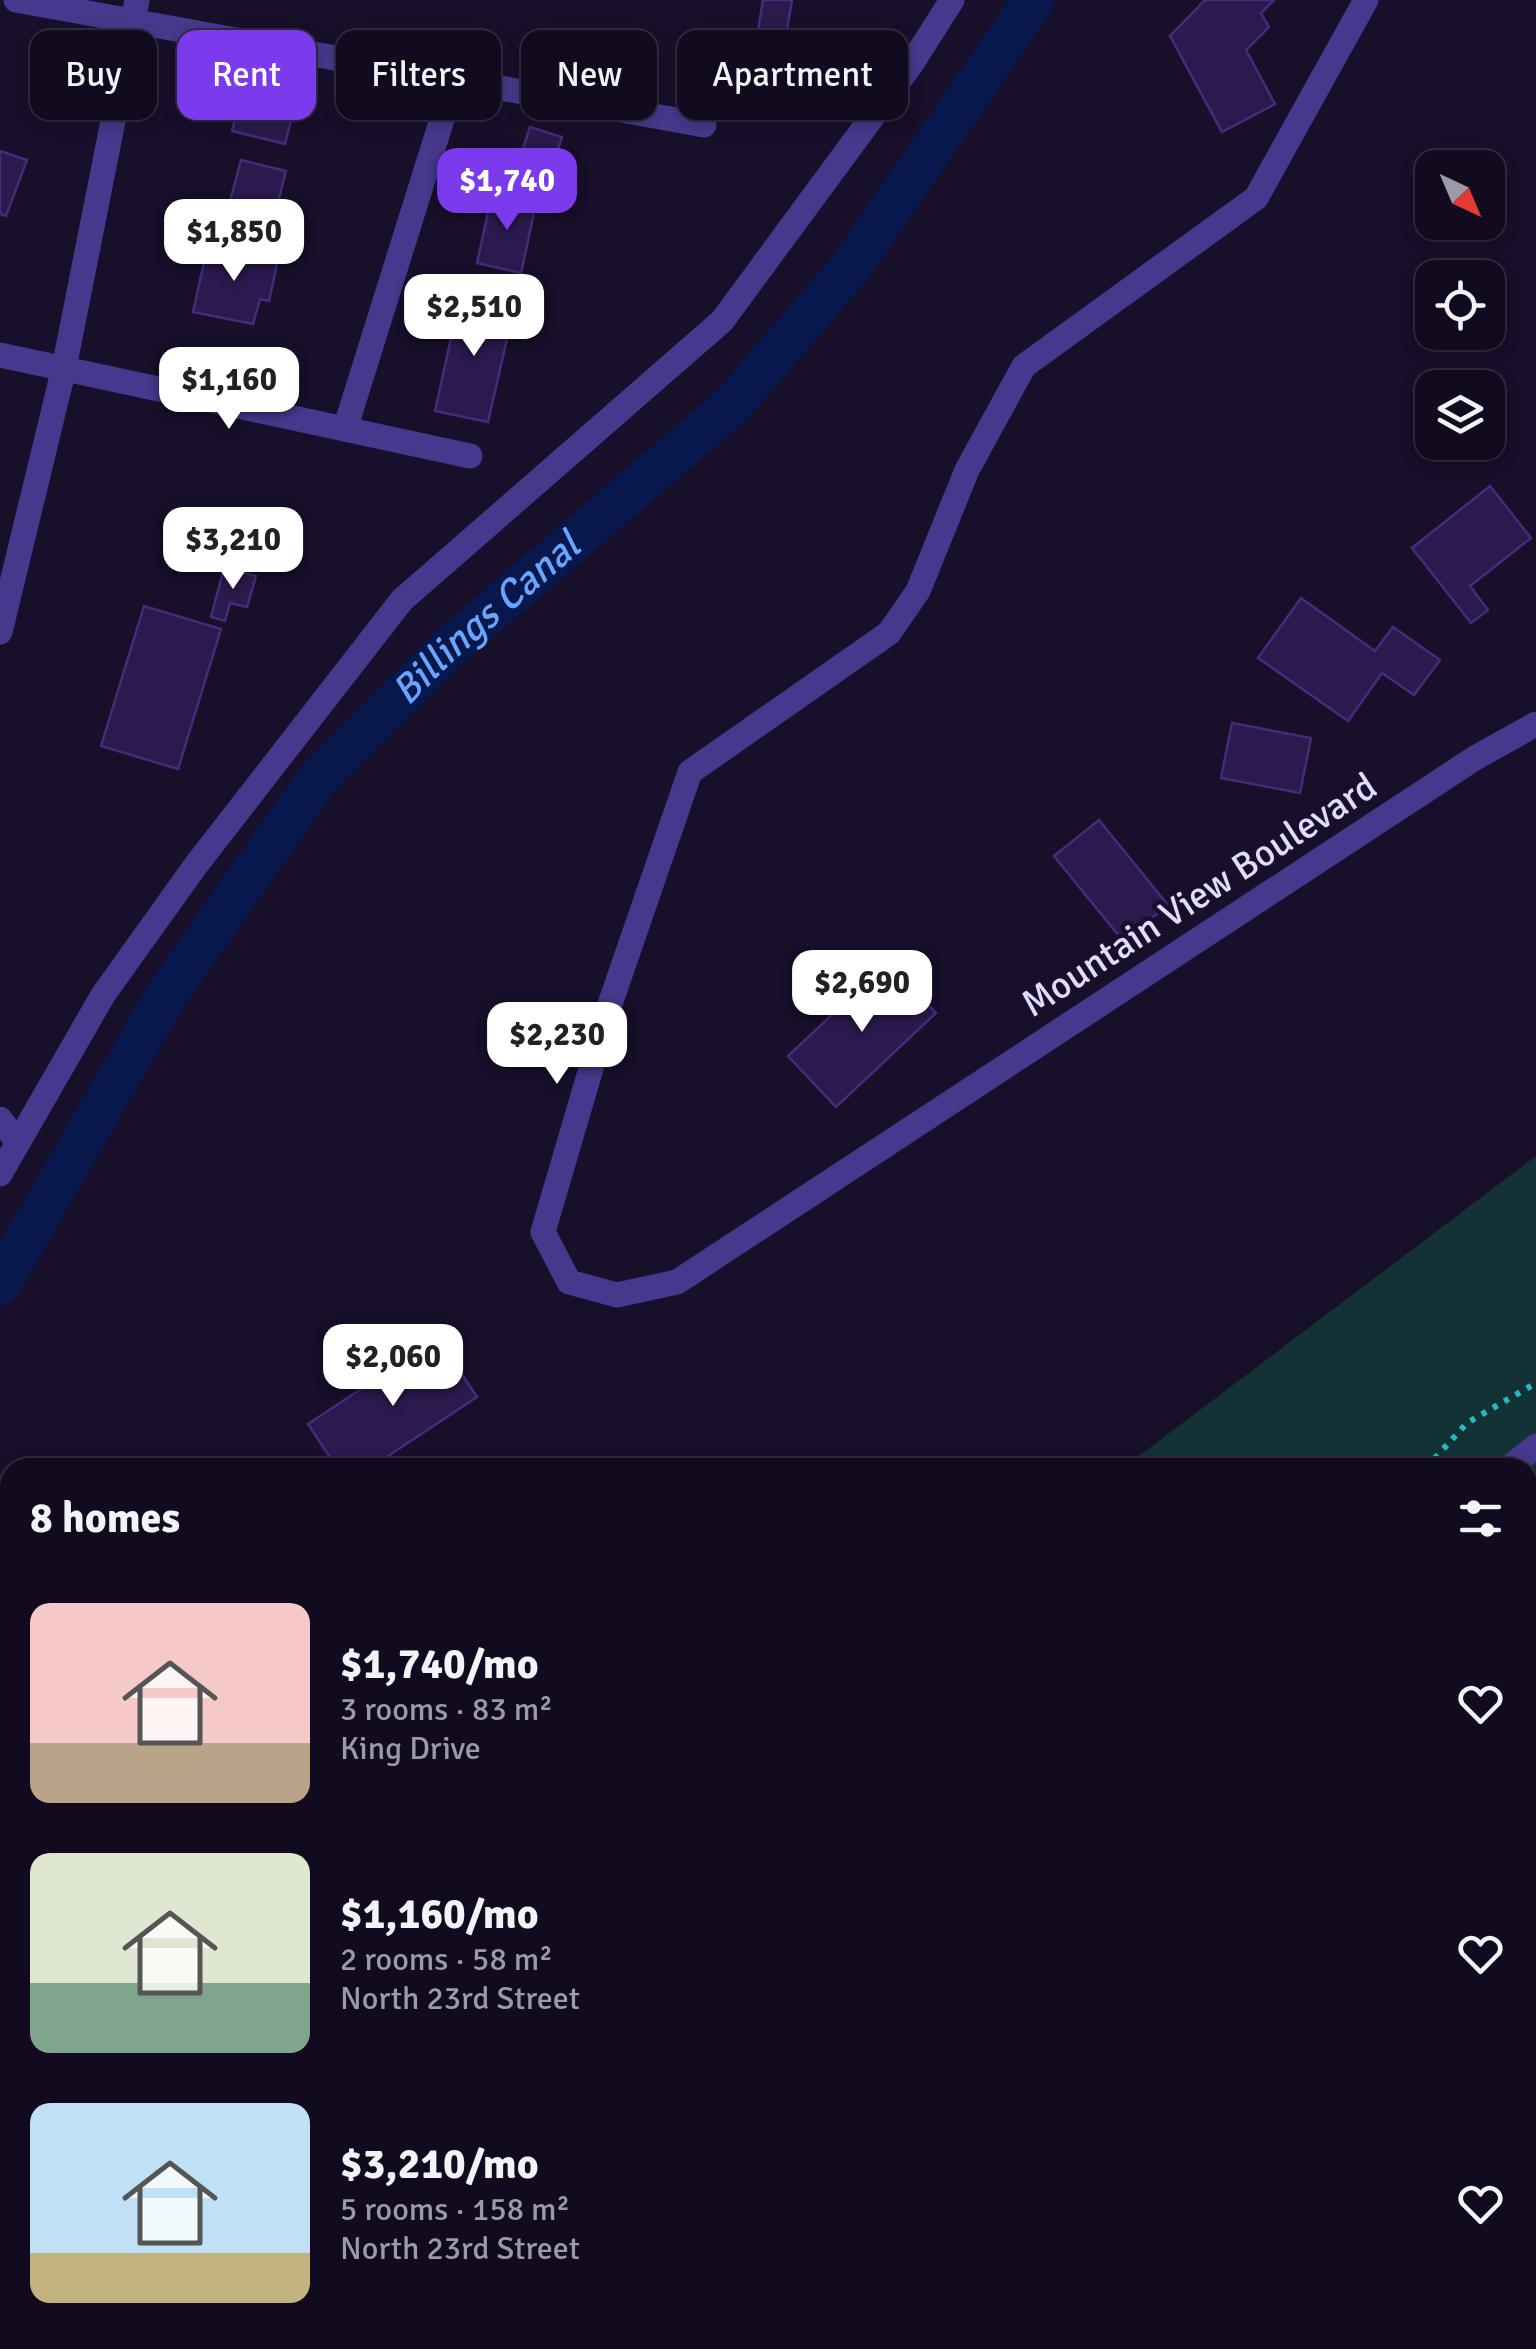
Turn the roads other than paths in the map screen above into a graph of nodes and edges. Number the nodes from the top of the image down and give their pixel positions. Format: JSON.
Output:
{"nodes":[{"id":1,"x":16,"y":0,"type":"edge"},
{"id":2,"x":952,"y":0,"type":"edge"},
{"id":3,"x":1366,"y":0,"type":"edge"},
{"id":4,"x":135,"y":12,"type":"edge"},
{"id":5,"x":336,"y":55,"type":"edge"},
{"id":6,"x":501,"y":89,"type":"edge"},
{"id":7,"x":442,"y":120,"type":"edge"},
{"id":8,"x":704,"y":125,"type":"dead end"},
{"id":9,"x":0,"y":355,"type":"edge"},
{"id":10,"x":64,"y":368,"type":"junction"},
{"id":11,"x":345,"y":430,"type":"junction"},
{"id":12,"x":470,"y":456,"type":"dead end"},
{"id":13,"x":0,"y":632,"type":"edge"},
{"id":14,"x":1536,"y":724,"type":"edge"},
{"id":15,"x":0,"y":1119,"type":"edge"},
{"id":16,"x":18,"y":1143,"type":"junction"},
{"id":17,"x":0,"y":1174,"type":"edge"}],
"edges":[{"from":1,"to":4,"type":"street"},
{"from":2,"to":16,"type":"street"},
{"from":3,"to":14,"type":"street","name":"Mountain View Boulevard"},
{"from":4,"to":5,"type":"street"},
{"from":4,"to":10,"type":"street"},
{"from":6,"to":8,"type":"street"},
{"from":7,"to":11,"type":"street"},
{"from":9,"to":10,"type":"street"},
{"from":10,"to":11,"type":"street"},
{"from":10,"to":13,"type":"street"},
{"from":11,"to":12,"type":"street"},
{"from":15,"to":16,"type":"street"},
{"from":16,"to":17,"type":"street"}]}
